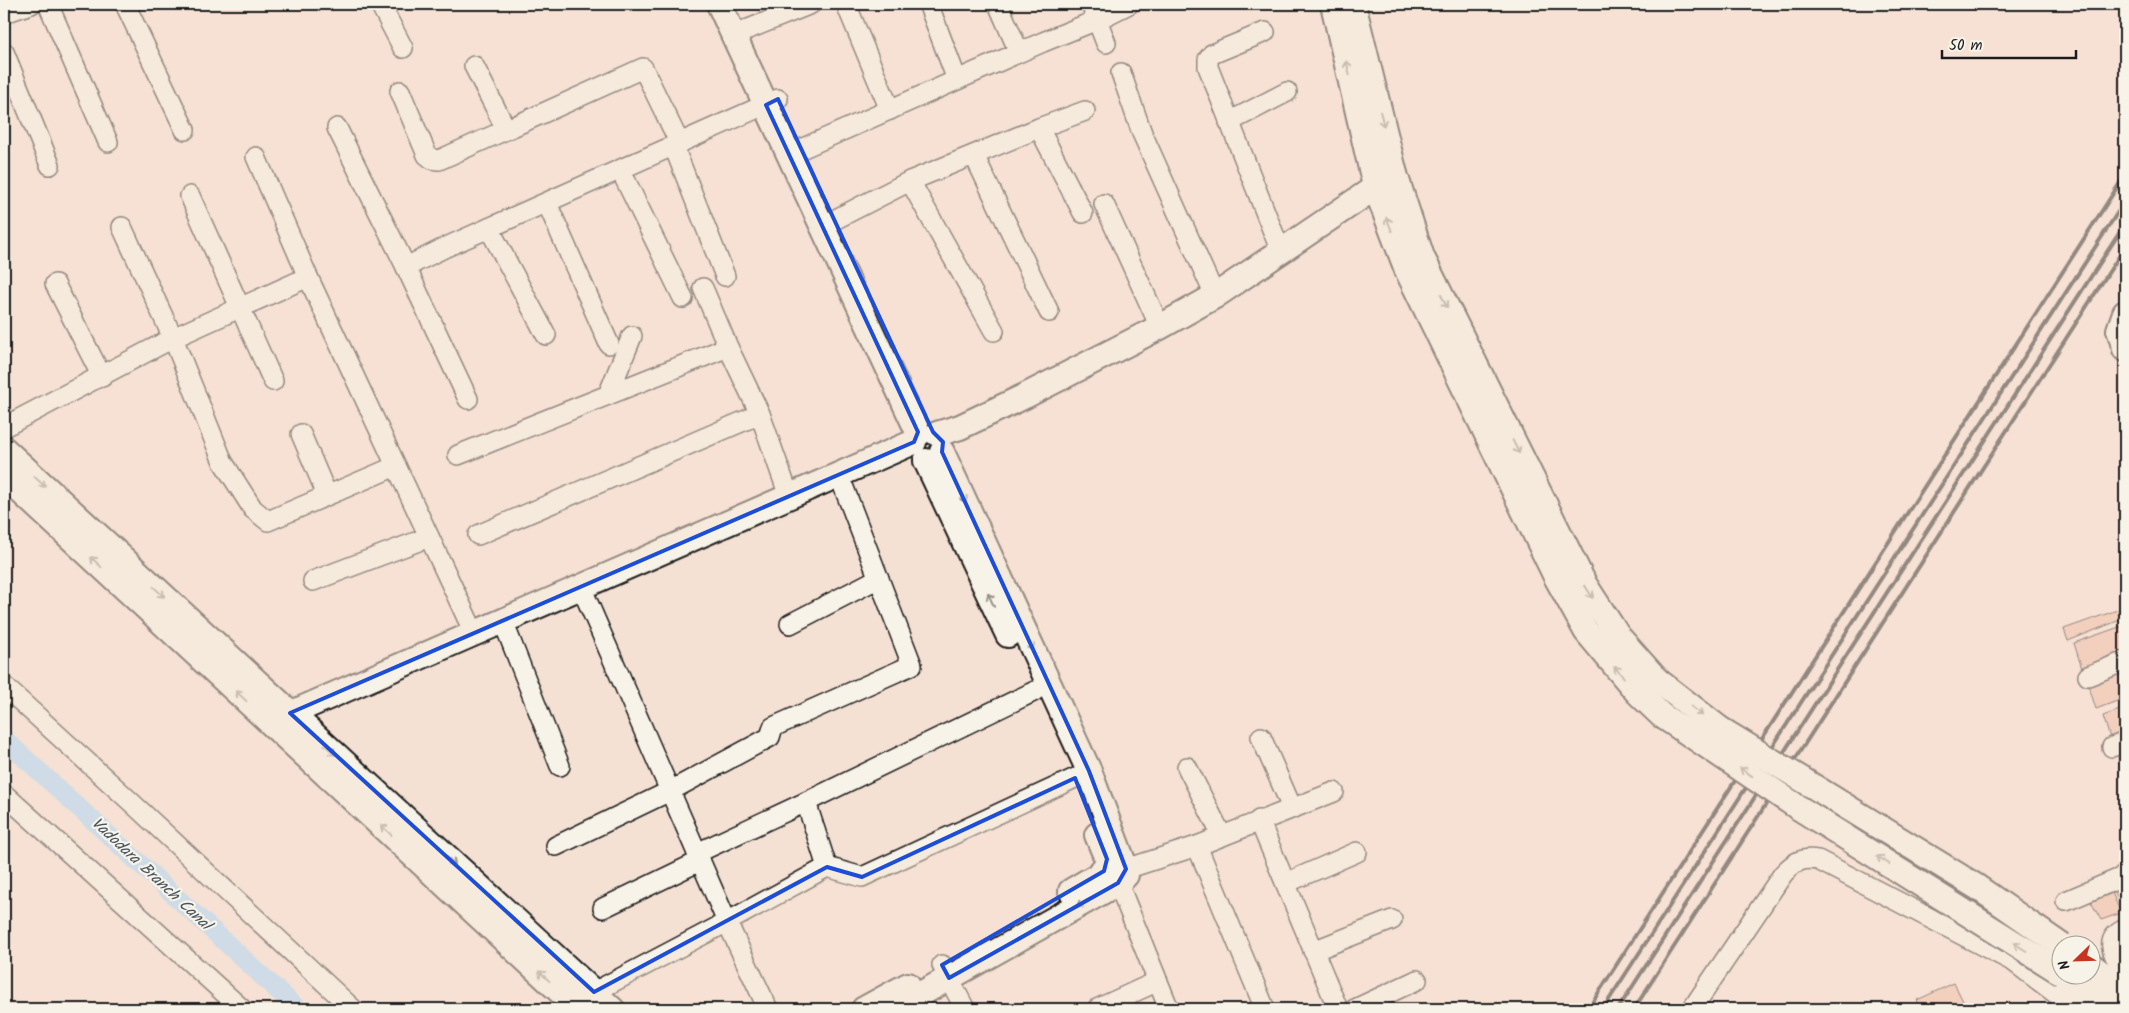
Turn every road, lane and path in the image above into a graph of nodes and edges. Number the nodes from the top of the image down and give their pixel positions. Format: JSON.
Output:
{"nodes":[{"id":1,"x":31,"y":4,"type":"edge"},
{"id":2,"x":48,"y":4,"type":"edge"},
{"id":3,"x":125,"y":4,"type":"edge"},
{"id":4,"x":380,"y":4,"type":"edge"},
{"id":5,"x":719,"y":4,"type":"edge"},
{"id":6,"x":734,"y":4,"type":"edge"},
{"id":7,"x":810,"y":4,"type":"edge"},
{"id":8,"x":846,"y":4,"type":"edge"},
{"id":9,"x":998,"y":4,"type":"edge"},
{"id":10,"x":1129,"y":4,"type":"edge"},
{"id":11,"x":1333,"y":4,"type":"edge"},
{"id":12,"x":1353,"y":4,"type":"edge"},
{"id":13,"x":929,"y":6,"type":"dead end"},
{"id":14,"x":1094,"y":12,"type":"edge"},
{"id":15,"x":4,"y":13,"type":"edge"},
{"id":16,"x":746,"y":30,"type":"junction"},
{"id":17,"x":1264,"y":32,"type":"dead end"},
{"id":18,"x":1106,"y":43,"type":"dead end"},
{"id":19,"x":403,"y":48,"type":"dead end"},
{"id":20,"x":4,"y":52,"type":"edge"},
{"id":21,"x":1019,"y":52,"type":"junction"},
{"id":22,"x":474,"y":66,"type":"dead end"},
{"id":23,"x":1121,"y":73,"type":"dead end"},
{"id":24,"x":957,"y":80,"type":"junction"},
{"id":25,"x":400,"y":90,"type":"dead end"},
{"id":26,"x":1287,"y":92,"type":"dead end"},
{"id":27,"x":772,"y":102,"type":"junction"},
{"id":28,"x":890,"y":110,"type":"junction"},
{"id":29,"x":1085,"y":111,"type":"dead end"},
{"id":30,"x":1229,"y":122,"type":"junction"},
{"id":31,"x":337,"y":128,"type":"dead end"},
{"id":32,"x":1040,"y":128,"type":"junction"},
{"id":33,"x":506,"y":129,"type":"junction"},
{"id":34,"x":185,"y":130,"type":"dead end"},
{"id":35,"x":108,"y":142,"type":"dead end"},
{"id":36,"x":677,"y":145,"type":"junction"},
{"id":37,"x":801,"y":149,"type":"junction"},
{"id":38,"x":974,"y":155,"type":"junction"},
{"id":39,"x":256,"y":157,"type":"dead end"},
{"id":40,"x":50,"y":166,"type":"dead end"},
{"id":41,"x":621,"y":171,"type":"junction"},
{"id":42,"x":1396,"y":174,"type":"junction"},
{"id":43,"x":910,"y":181,"type":"junction"},
{"id":44,"x":1375,"y":186,"type":"junction"},
{"id":45,"x":190,"y":196,"type":"dead end"},
{"id":46,"x":547,"y":203,"type":"junction"},
{"id":47,"x":1104,"y":204,"type":"dead end"},
{"id":48,"x":1083,"y":213,"type":"dead end"},
{"id":49,"x":834,"y":220,"type":"junction"},
{"id":50,"x":122,"y":227,"type":"dead end"},
{"id":51,"x":489,"y":228,"type":"junction"},
{"id":52,"x":1281,"y":252,"type":"junction"},
{"id":53,"x":1415,"y":264,"type":"junction"},
{"id":54,"x":406,"y":267,"type":"junction"},
{"id":55,"x":725,"y":276,"type":"dead end"},
{"id":56,"x":308,"y":277,"type":"junction"},
{"id":57,"x":55,"y":284,"type":"dead end"},
{"id":58,"x":703,"y":288,"type":"dead end"},
{"id":59,"x":1215,"y":296,"type":"junction"},
{"id":60,"x":683,"y":298,"type":"dead end"},
{"id":61,"x":240,"y":306,"type":"junction"},
{"id":62,"x":1050,"y":312,"type":"dead end"},
{"id":63,"x":2125,"y":313,"type":"edge"},
{"id":64,"x":1160,"y":327,"type":"junction"},
{"id":65,"x":994,"y":331,"type":"dead end"},
{"id":66,"x":546,"y":335,"type":"dead end"},
{"id":67,"x":632,"y":336,"type":"dead end"},
{"id":68,"x":173,"y":338,"type":"junction"},
{"id":69,"x":610,"y":344,"type":"dead end"},
{"id":70,"x":728,"y":347,"type":"junction"},
{"id":71,"x":2125,"y":349,"type":"edge"},
{"id":72,"x":102,"y":377,"type":"junction"},
{"id":73,"x":273,"y":381,"type":"dead end"},
{"id":74,"x":608,"y":395,"type":"junction"},
{"id":75,"x":468,"y":399,"type":"dead end"},
{"id":76,"x":760,"y":414,"type":"junction"},
{"id":77,"x":4,"y":427,"type":"edge"},
{"id":78,"x":301,"y":434,"type":"dead end"},
{"id":79,"x":929,"y":445,"type":"junction"},
{"id":80,"x":4,"y":449,"type":"edge"},
{"id":81,"x":458,"y":455,"type":"dead end"},
{"id":82,"x":396,"y":466,"type":"junction"},
{"id":83,"x":4,"y":476,"type":"edge"},
{"id":84,"x":844,"y":488,"type":"junction"},
{"id":85,"x":327,"y":495,"type":"junction"},
{"id":86,"x":789,"y":496,"type":"junction"},
{"id":87,"x":478,"y":535,"type":"dead end"},
{"id":88,"x":429,"y":537,"type":"junction"},
{"id":89,"x":879,"y":578,"type":"junction"},
{"id":90,"x":313,"y":581,"type":"dead end"},
{"id":91,"x":586,"y":598,"type":"junction"},
{"id":92,"x":790,"y":624,"type":"dead end"},
{"id":93,"x":505,"y":626,"type":"junction"},
{"id":94,"x":474,"y":633,"type":"junction"},
{"id":95,"x":2125,"y":661,"type":"edge"},
{"id":96,"x":2088,"y":676,"type":"dead end"},
{"id":97,"x":4,"y":686,"type":"edge"},
{"id":98,"x":1035,"y":692,"type":"junction"},
{"id":99,"x":285,"y":722,"type":"junction"},
{"id":100,"x":1261,"y":737,"type":"dead end"},
{"id":101,"x":560,"y":766,"type":"dead end"},
{"id":102,"x":1188,"y":767,"type":"dead end"},
{"id":103,"x":1075,"y":778,"type":"junction"},
{"id":104,"x":670,"y":791,"type":"junction"},
{"id":105,"x":1334,"y":792,"type":"dead end"},
{"id":106,"x":4,"y":794,"type":"edge"},
{"id":107,"x":806,"y":802,"type":"junction"},
{"id":108,"x":1292,"y":808,"type":"junction"},
{"id":109,"x":1259,"y":820,"type":"junction"},
{"id":110,"x":1222,"y":836,"type":"junction"},
{"id":111,"x":556,"y":846,"type":"dead end"},
{"id":112,"x":1197,"y":846,"type":"junction"},
{"id":113,"x":1356,"y":852,"type":"dead end"},
{"id":114,"x":699,"y":857,"type":"junction"},
{"id":115,"x":827,"y":866,"type":"junction"},
{"id":116,"x":1116,"y":874,"type":"junction"},
{"id":117,"x":2125,"y":876,"type":"edge"},
{"id":118,"x":1286,"y":883,"type":"junction"},
{"id":119,"x":2066,"y":901,"type":"dead end"},
{"id":120,"x":603,"y":908,"type":"dead end"},
{"id":121,"x":1392,"y":920,"type":"dead end"},
{"id":122,"x":727,"y":922,"type":"junction"},
{"id":123,"x":2125,"y":929,"type":"edge"},
{"id":124,"x":2052,"y":939,"type":"edge"},
{"id":125,"x":1313,"y":951,"type":"junction"},
{"id":126,"x":2052,"y":967,"type":"edge"},
{"id":127,"x":946,"y":972,"type":"junction"},
{"id":128,"x":2102,"y":974,"type":"edge"},
{"id":129,"x":2125,"y":974,"type":"edge"},
{"id":130,"x":1417,"y":980,"type":"dead end"},
{"id":131,"x":1156,"y":982,"type":"junction"},
{"id":132,"x":2080,"y":986,"type":"edge"},
{"id":133,"x":2125,"y":991,"type":"edge"},
{"id":134,"x":583,"y":1003,"type":"edge"},
{"id":135,"x":242,"y":1009,"type":"edge"},
{"id":136,"x":353,"y":1009,"type":"edge"},
{"id":137,"x":612,"y":1009,"type":"edge"},
{"id":138,"x":768,"y":1009,"type":"edge"},
{"id":139,"x":864,"y":1009,"type":"edge"},
{"id":140,"x":894,"y":1009,"type":"edge"},
{"id":141,"x":965,"y":1009,"type":"edge"},
{"id":142,"x":1097,"y":1009,"type":"edge"},
{"id":143,"x":1169,"y":1009,"type":"edge"},
{"id":144,"x":1265,"y":1009,"type":"edge"},
{"id":145,"x":1338,"y":1009,"type":"edge"},
{"id":146,"x":1356,"y":1009,"type":"edge"},
{"id":147,"x":1692,"y":1009,"type":"edge"},
{"id":148,"x":2076,"y":1009,"type":"edge"},
{"id":149,"x":2112,"y":1009,"type":"edge"}],
"edges":[{"from":1,"to":15,"type":"street"},
{"from":2,"to":35,"type":"street"},
{"from":3,"to":34,"type":"street"},
{"from":4,"to":19,"type":"street"},
{"from":5,"to":27,"type":"street"},
{"from":6,"to":16,"type":"street"},
{"from":7,"to":16,"type":"street"},
{"from":8,"to":28,"type":"street"},
{"from":9,"to":21,"type":"street"},
{"from":10,"to":14,"type":"street"},
{"from":44,"to":11,"type":"street","one_way":true},
{"from":12,"to":42,"type":"street","one_way":true},
{"from":13,"to":24,"type":"street"},
{"from":14,"to":18,"type":"street"},
{"from":14,"to":21,"type":"street"},
{"from":16,"to":27,"type":"street"},
{"from":17,"to":30,"type":"street"},
{"from":20,"to":40,"type":"street"},
{"from":21,"to":24,"type":"street"},
{"from":22,"to":33,"type":"street"},
{"from":23,"to":59,"type":"street"},
{"from":24,"to":28,"type":"street"},
{"from":25,"to":33,"type":"street"},
{"from":26,"to":30,"type":"street"},
{"from":27,"to":36,"type":"street"},
{"from":27,"to":37,"type":"street"},
{"from":27,"to":79,"type":"street"},
{"from":28,"to":37,"type":"street"},
{"from":29,"to":32,"type":"street"},
{"from":30,"to":52,"type":"street"},
{"from":31,"to":54,"type":"street"},
{"from":32,"to":38,"type":"street"},
{"from":32,"to":48,"type":"street"},
{"from":33,"to":36,"type":"street"},
{"from":36,"to":41,"type":"street"},
{"from":36,"to":55,"type":"street"},
{"from":37,"to":49,"type":"street"},
{"from":38,"to":43,"type":"street"},
{"from":38,"to":62,"type":"street"},
{"from":39,"to":56,"type":"street"},
{"from":41,"to":46,"type":"street"},
{"from":41,"to":60,"type":"street"},
{"from":42,"to":44,"type":"street"},
{"from":42,"to":53,"type":"street"},
{"from":43,"to":49,"type":"street"},
{"from":43,"to":65,"type":"street"},
{"from":44,"to":52,"type":"street"},
{"from":53,"to":44,"type":"street","one_way":true},
{"from":45,"to":61,"type":"street"},
{"from":46,"to":51,"type":"street"},
{"from":46,"to":69,"type":"street"},
{"from":47,"to":64,"type":"street"},
{"from":49,"to":79,"type":"street"},
{"from":50,"to":68,"type":"street"},
{"from":51,"to":54,"type":"street"},
{"from":51,"to":66,"type":"street"},
{"from":52,"to":59,"type":"street"},
{"from":53,"to":124,"type":"street","one_way":true,"bridge":true},
{"from":126,"to":53,"type":"street","one_way":true,"bridge":true},
{"from":54,"to":75,"type":"street"},
{"from":56,"to":61,"type":"street"},
{"from":56,"to":82,"type":"street"},
{"from":57,"to":72,"type":"street"},
{"from":58,"to":70,"type":"street"},
{"from":59,"to":64,"type":"street"},
{"from":61,"to":68,"type":"street"},
{"from":61,"to":73,"type":"street"},
{"from":63,"to":71,"type":"street"},
{"from":64,"to":79,"type":"street"},
{"from":67,"to":74,"type":"street"},
{"from":68,"to":72,"type":"street"},
{"from":68,"to":85,"type":"street"},
{"from":70,"to":74,"type":"street"},
{"from":70,"to":76,"type":"street"},
{"from":72,"to":77,"type":"street"},
{"from":74,"to":81,"type":"street"},
{"from":76,"to":86,"type":"street"},
{"from":76,"to":87,"type":"street"},
{"from":78,"to":85,"type":"street"},
{"from":79,"to":84,"type":"street"},
{"from":79,"to":86,"type":"street"},
{"from":98,"to":79,"type":"street","one_way":true},
{"from":79,"to":116,"type":"street","one_way":true},
{"from":80,"to":99,"type":"street","one_way":true},
{"from":82,"to":85,"type":"street"},
{"from":82,"to":88,"type":"street"},
{"from":99,"to":83,"type":"street","one_way":true},
{"from":84,"to":89,"type":"street"},
{"from":84,"to":91,"type":"street"},
{"from":86,"to":93,"type":"street"},
{"from":88,"to":90,"type":"street"},
{"from":88,"to":94,"type":"street"},
{"from":89,"to":92,"type":"street"},
{"from":89,"to":104,"type":"street"},
{"from":91,"to":93,"type":"street"},
{"from":91,"to":104,"type":"street"},
{"from":93,"to":94,"type":"street"},
{"from":93,"to":99,"type":"street"},
{"from":93,"to":101,"type":"street"},
{"from":94,"to":99,"type":"street"},
{"from":95,"to":96,"type":"street"},
{"from":97,"to":136,"type":"street"},
{"from":98,"to":103,"type":"street"},
{"from":98,"to":107,"type":"street"},
{"from":99,"to":134,"type":"street"},
{"from":100,"to":108,"type":"street"},
{"from":102,"to":110,"type":"street"},
{"from":103,"to":115,"type":"street"},
{"from":103,"to":116,"type":"street"},
{"from":104,"to":111,"type":"street"},
{"from":104,"to":114,"type":"street"},
{"from":105,"to":108,"type":"street"},
{"from":106,"to":135,"type":"street"},
{"from":107,"to":114,"type":"street"},
{"from":107,"to":115,"type":"street"},
{"from":108,"to":109,"type":"street"},
{"from":109,"to":110,"type":"street"},
{"from":109,"to":118,"type":"street"},
{"from":110,"to":112,"type":"street"},
{"from":112,"to":116,"type":"street"},
{"from":112,"to":144,"type":"street"},
{"from":113,"to":118,"type":"street"},
{"from":114,"to":120,"type":"street"},
{"from":114,"to":122,"type":"street"},
{"from":115,"to":122,"type":"street"},
{"from":116,"to":127,"type":"street"},
{"from":116,"to":131,"type":"street"},
{"from":117,"to":119,"type":"street"},
{"from":118,"to":125,"type":"street"},
{"from":121,"to":125,"type":"street"},
{"from":122,"to":134,"type":"street"},
{"from":122,"to":138,"type":"street"},
{"from":123,"to":129,"type":"street"},
{"from":125,"to":145,"type":"street"},
{"from":127,"to":139,"type":"street"},
{"from":127,"to":140,"type":"street"},
{"from":127,"to":141,"type":"street"},
{"from":128,"to":133,"type":"street"},
{"from":130,"to":146,"type":"street"},
{"from":131,"to":142,"type":"street"},
{"from":131,"to":143,"type":"street"},
{"from":132,"to":149,"type":"street"},
{"from":134,"to":137,"type":"street"},
{"from":147,"to":148,"type":"street"}]}
